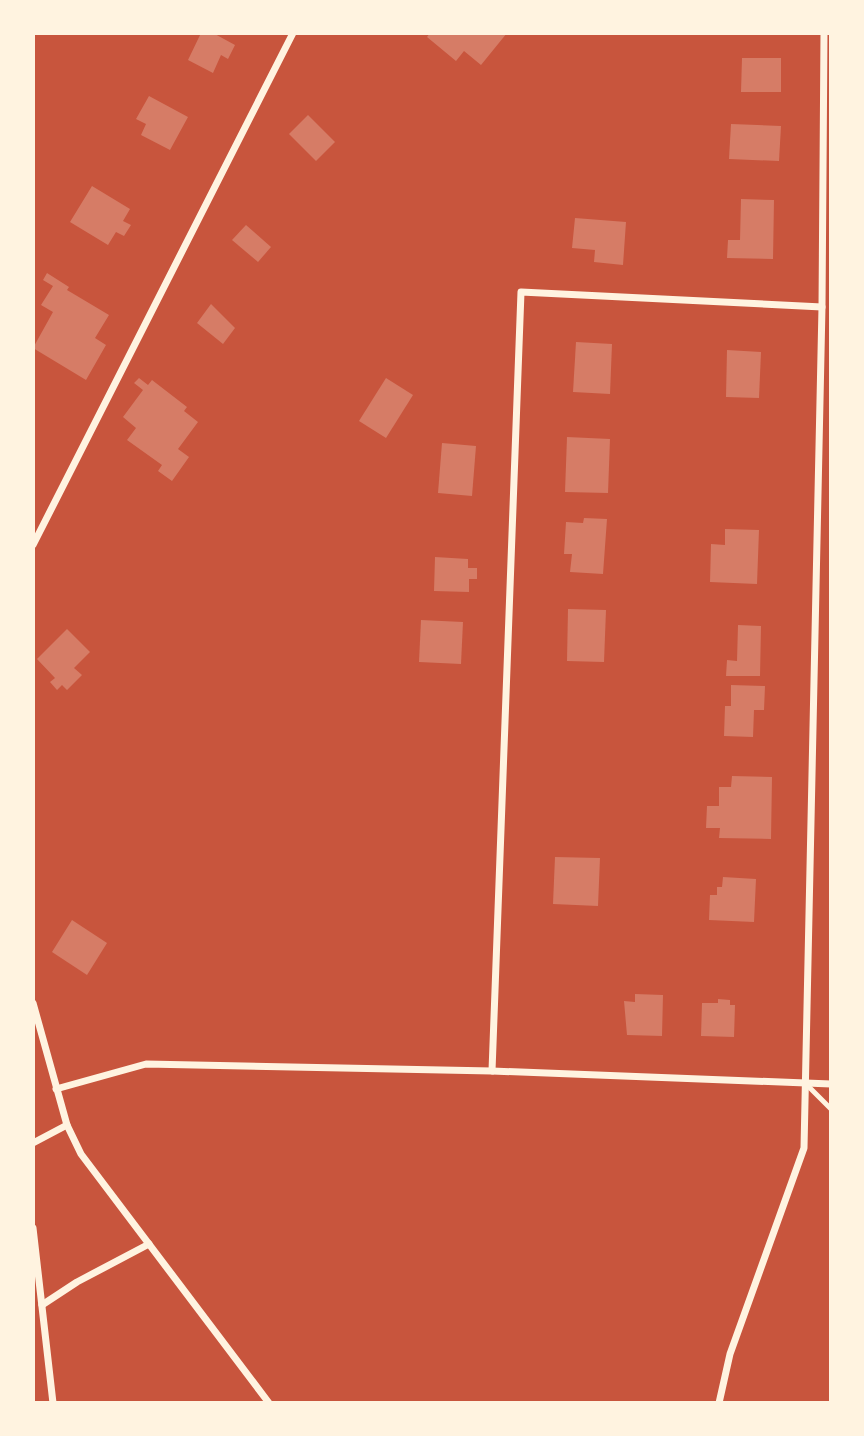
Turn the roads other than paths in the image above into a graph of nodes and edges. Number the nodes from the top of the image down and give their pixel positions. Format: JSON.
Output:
{"nodes":[{"id":1,"x":293,"y":33,"type":"edge"},
{"id":2,"x":824,"y":33,"type":"edge"},
{"id":3,"x":822,"y":307,"type":"junction"},
{"id":4,"x":33,"y":545,"type":"edge"},
{"id":5,"x":33,"y":1003,"type":"edge"},
{"id":6,"x":492,"y":1070,"type":"junction"},
{"id":7,"x":804,"y":1081,"type":"junction"},
{"id":8,"x":831,"y":1084,"type":"edge"},
{"id":9,"x":56,"y":1089,"type":"junction"},
{"id":10,"x":831,"y":1109,"type":"edge"},
{"id":11,"x":67,"y":1125,"type":"junction"},
{"id":12,"x":33,"y":1143,"type":"edge"},
{"id":13,"x":33,"y":1228,"type":"edge"},
{"id":14,"x":149,"y":1244,"type":"junction"},
{"id":15,"x":42,"y":1305,"type":"junction"},
{"id":16,"x":53,"y":1403,"type":"edge"},
{"id":17,"x":269,"y":1403,"type":"edge"},
{"id":18,"x":719,"y":1403,"type":"edge"}],
"edges":[{"from":1,"to":4,"type":"street"},
{"from":2,"to":3,"type":"street"},
{"from":3,"to":6,"type":"street"},
{"from":3,"to":7,"type":"street"},
{"from":5,"to":9,"type":"street"},
{"from":6,"to":7,"type":"street"},
{"from":6,"to":9,"type":"street"},
{"from":7,"to":8,"type":"street"},
{"from":7,"to":10,"type":"lane"},
{"from":7,"to":18,"type":"street"},
{"from":9,"to":11,"type":"street"},
{"from":11,"to":12,"type":"street"},
{"from":11,"to":14,"type":"street"},
{"from":13,"to":15,"type":"street"},
{"from":14,"to":15,"type":"street"},
{"from":14,"to":17,"type":"street"},
{"from":15,"to":16,"type":"street"}]}
